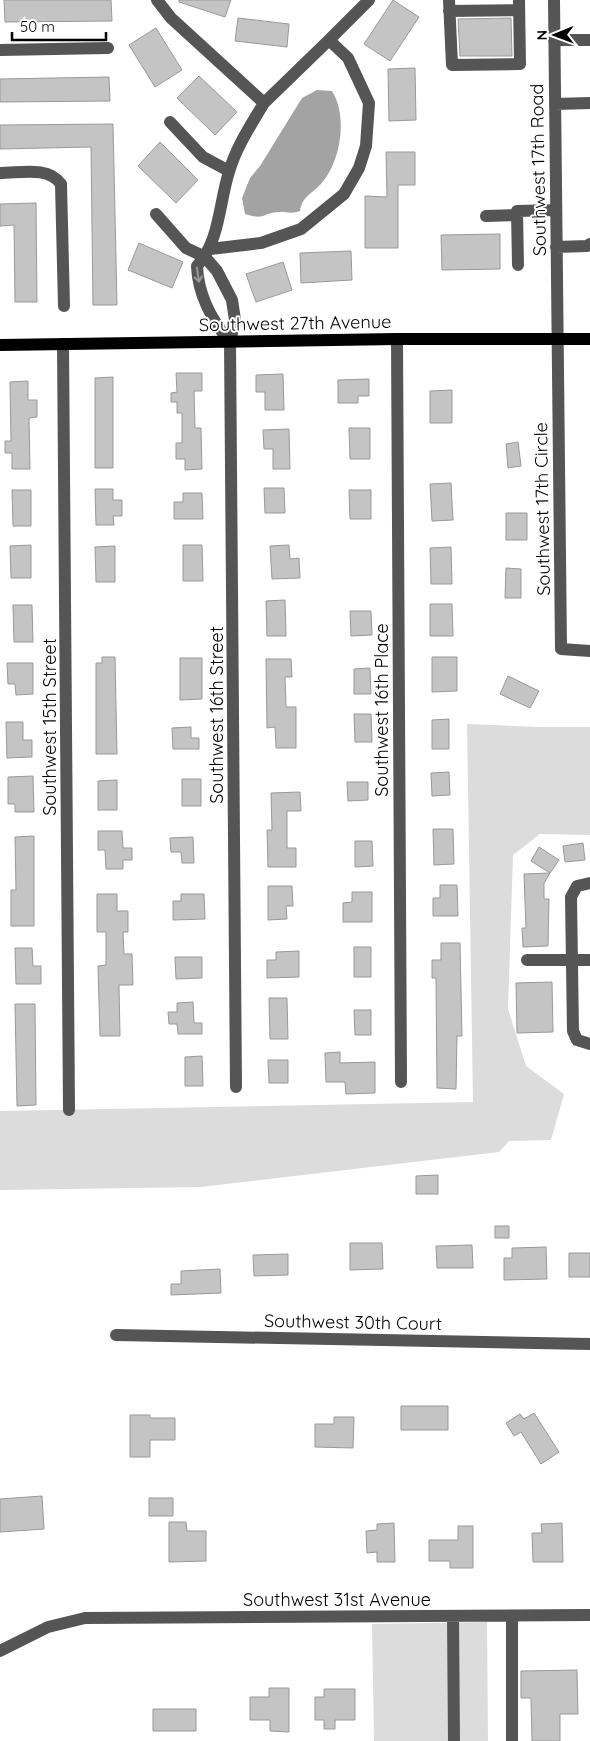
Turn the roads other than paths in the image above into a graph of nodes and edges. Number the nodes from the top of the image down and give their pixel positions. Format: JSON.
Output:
{"nodes":[{"id":1,"x":157,"y":0,"type":"edge"},
{"id":2,"x":369,"y":0,"type":"edge"},
{"id":3,"x":554,"y":0,"type":"edge"},
{"id":4,"x":519,"y":5,"type":"edge"},
{"id":5,"x":449,"y":6,"type":"edge"},
{"id":6,"x":330,"y":40,"type":"junction"},
{"id":7,"x":554,"y":40,"type":"junction"},
{"id":8,"x":590,"y":40,"type":"edge"},
{"id":9,"x":108,"y":48,"type":"dead end"},
{"id":10,"x":0,"y":50,"type":"edge"},
{"id":11,"x":264,"y":103,"type":"junction"},
{"id":12,"x":590,"y":103,"type":"edge"},
{"id":13,"x":555,"y":104,"type":"junction"},
{"id":14,"x":170,"y":122,"type":"dead end"},
{"id":15,"x":229,"y":171,"type":"junction"},
{"id":16,"x":0,"y":173,"type":"edge"},
{"id":17,"x":556,"y":210,"type":"junction"},
{"id":18,"x":156,"y":214,"type":"dead end"},
{"id":19,"x":517,"y":215,"type":"junction"},
{"id":20,"x":486,"y":216,"type":"dead end"},
{"id":21,"x":589,"y":245,"type":"edge"},
{"id":22,"x":556,"y":247,"type":"junction"},
{"id":23,"x":208,"y":253,"type":"junction"},
{"id":24,"x":518,"y":265,"type":"dead end"},
{"id":25,"x":224,"y":285,"type":"junction"},
{"id":26,"x":204,"y":295,"type":"junction"},
{"id":27,"x":64,"y":306,"type":"dead end"},
{"id":28,"x":397,"y":339,"type":"junction"},
{"id":29,"x":557,"y":339,"type":"junction"},
{"id":30,"x":590,"y":339,"type":"edge"},
{"id":31,"x":230,"y":342,"type":"junction"},
{"id":32,"x":63,"y":344,"type":"junction"},
{"id":33,"x":0,"y":345,"type":"edge"},
{"id":34,"x":590,"y":651,"type":"edge"},
{"id":35,"x":590,"y":883,"type":"edge"},
{"id":36,"x":527,"y":960,"type":"dead end"},
{"id":37,"x":572,"y":960,"type":"junction"},
{"id":38,"x":590,"y":960,"type":"edge"},
{"id":39,"x":590,"y":1044,"type":"edge"},
{"id":40,"x":401,"y":1082,"type":"dead end"},
{"id":41,"x":236,"y":1087,"type":"dead end"},
{"id":42,"x":69,"y":1110,"type":"dead end"},
{"id":43,"x":116,"y":1335,"type":"dead end"},
{"id":44,"x":590,"y":1344,"type":"edge"},
{"id":45,"x":590,"y":1615,"type":"edge"},
{"id":46,"x":453,"y":1616,"type":"junction"},
{"id":47,"x":512,"y":1616,"type":"junction"},
{"id":48,"x":0,"y":1651,"type":"edge"},
{"id":49,"x":454,"y":1741,"type":"edge"},
{"id":50,"x":512,"y":1741,"type":"edge"}],
"edges":[{"from":1,"to":11,"type":"street"},
{"from":2,"to":6,"type":"street"},
{"from":3,"to":7,"type":"street","name":"Southwest 17th Road"},
{"from":4,"to":5,"type":"street"},
{"from":4,"to":5,"type":"street"},
{"from":6,"to":11,"type":"street"},
{"from":6,"to":23,"type":"street"},
{"from":7,"to":8,"type":"street"},
{"from":7,"to":13,"type":"street","name":"Southwest 17th Road"},
{"from":9,"to":10,"type":"street"},
{"from":11,"to":15,"type":"street"},
{"from":12,"to":13,"type":"street"},
{"from":13,"to":17,"type":"street","name":"Southwest 17th Road"},
{"from":14,"to":15,"type":"street"},
{"from":15,"to":23,"type":"street"},
{"from":16,"to":27,"type":"street"},
{"from":17,"to":19,"type":"street"},
{"from":17,"to":22,"type":"street","name":"Southwest 17th Road"},
{"from":18,"to":23,"type":"street"},
{"from":19,"to":20,"type":"street"},
{"from":19,"to":24,"type":"street"},
{"from":21,"to":22,"type":"street"},
{"from":22,"to":29,"type":"street","name":"Southwest 17th Road"},
{"from":23,"to":25,"type":"street","name":"Southwest 16th Street"},
{"from":23,"to":26,"type":"street","one_way":true},
{"from":25,"to":26,"type":"street"},
{"from":25,"to":31,"type":"street","name":"Southwest 16th Street"},
{"from":26,"to":31,"type":"street"},
{"from":28,"to":29,"type":"main road","name":"Southwest 27th Avenue"},
{"from":28,"to":31,"type":"main road","name":"Southwest 27th Avenue"},
{"from":28,"to":40,"type":"street","name":"Southwest 16th Place"},
{"from":29,"to":30,"type":"main road","name":"Southwest 27th Avenue"},
{"from":29,"to":34,"type":"street","name":"Southwest 17th Circle"},
{"from":31,"to":32,"type":"main road","name":"Southwest 27th Avenue"},
{"from":31,"to":41,"type":"street","name":"Southwest 16th Street"},
{"from":32,"to":33,"type":"main road","name":"Southwest 27th Avenue"},
{"from":32,"to":42,"type":"street","name":"Southwest 15th Street"},
{"from":35,"to":37,"type":"street"},
{"from":36,"to":37,"type":"street"},
{"from":37,"to":38,"type":"street"},
{"from":37,"to":39,"type":"street"},
{"from":43,"to":44,"type":"street","name":"Southwest 30th Court"},
{"from":45,"to":47,"type":"street","name":"Southwest 31st Avenue"},
{"from":46,"to":47,"type":"street","name":"Southwest 31st Avenue"},
{"from":46,"to":48,"type":"street","name":"Southwest 31st Avenue"},
{"from":46,"to":49,"type":"street"},
{"from":47,"to":50,"type":"street"}]}
